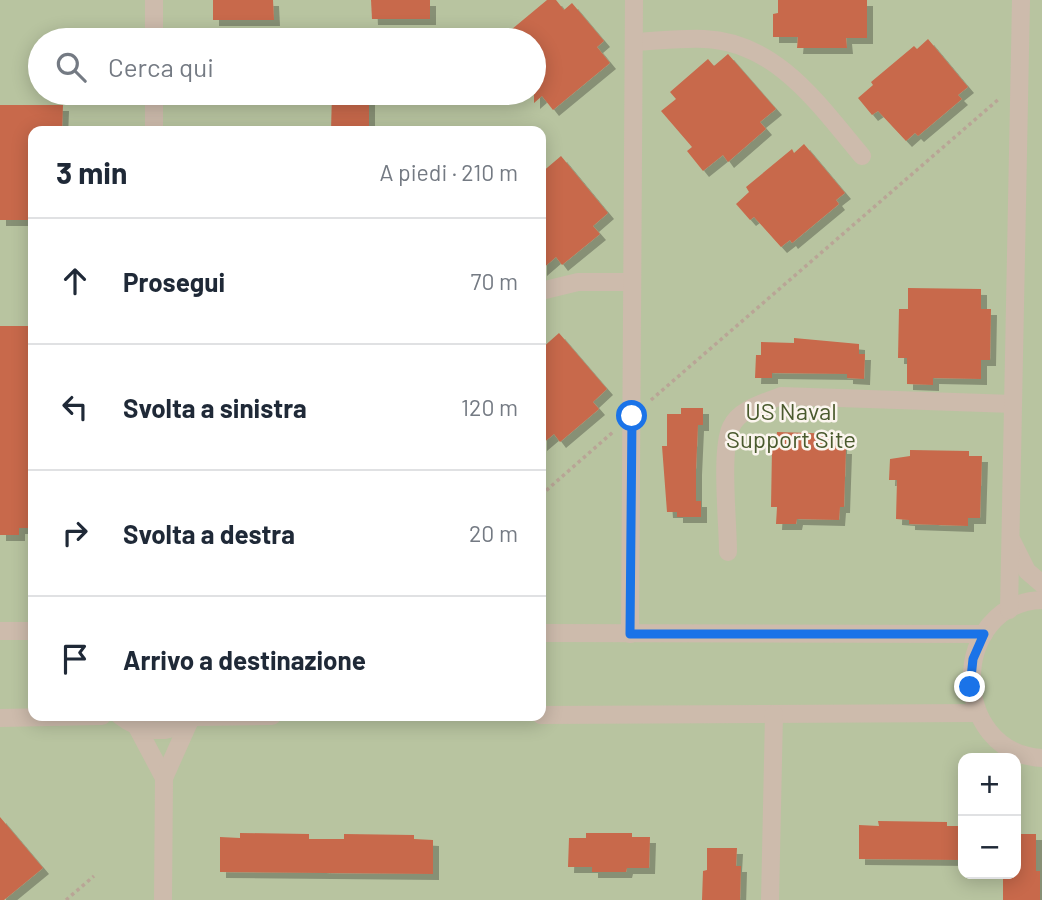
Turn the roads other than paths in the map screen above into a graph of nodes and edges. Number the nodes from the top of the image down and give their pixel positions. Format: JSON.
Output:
{"nodes":[{"id":1,"x":154,"y":0,"type":"edge"},
{"id":2,"x":634,"y":0,"type":"edge"},
{"id":3,"x":1021,"y":0,"type":"edge"},
{"id":4,"x":154,"y":28,"type":"edge"},
{"id":5,"x":634,"y":42,"type":"junction"},
{"id":6,"x":154,"y":105,"type":"edge"},
{"id":7,"x":155,"y":126,"type":"edge"},
{"id":8,"x":862,"y":156,"type":"dead end"},
{"id":9,"x":632,"y":282,"type":"junction"},
{"id":10,"x":546,"y":290,"type":"edge"},
{"id":11,"x":1013,"y":404,"type":"junction"},
{"id":12,"x":1011,"y":538,"type":"junction"},
{"id":13,"x":728,"y":552,"type":"dead end"},
{"id":14,"x":1042,"y":584,"type":"edge"},
{"id":15,"x":1042,"y":600,"type":"edge"},
{"id":16,"x":1009,"y":610,"type":"junction"},
{"id":17,"x":0,"y":631,"type":"edge"},
{"id":18,"x":28,"y":631,"type":"edge"},
{"id":19,"x":546,"y":633,"type":"edge"},
{"id":20,"x":630,"y":634,"type":"junction"},
{"id":21,"x":984,"y":634,"type":"junction"},
{"id":22,"x":978,"y":713,"type":"junction"},
{"id":23,"x":774,"y":714,"type":"junction"},
{"id":24,"x":546,"y":715,"type":"edge"},
{"id":25,"x":28,"y":717,"type":"edge"},
{"id":26,"x":0,"y":718,"type":"edge"},
{"id":27,"x":128,"y":721,"type":"edge"},
{"id":28,"x":186,"y":721,"type":"edge"},
{"id":29,"x":192,"y":721,"type":"edge"},
{"id":30,"x":137,"y":727,"type":"junction"},
{"id":31,"x":1042,"y":758,"type":"edge"},
{"id":32,"x":164,"y":778,"type":"junction"},
{"id":33,"x":163,"y":900,"type":"edge"},
{"id":34,"x":770,"y":900,"type":"edge"}],
"edges":[{"from":1,"to":4,"type":"street"},
{"from":2,"to":5,"type":"street"},
{"from":3,"to":11,"type":"street"},
{"from":5,"to":8,"type":"street"},
{"from":5,"to":9,"type":"street"},
{"from":6,"to":7,"type":"street"},
{"from":9,"to":10,"type":"street"},
{"from":9,"to":20,"type":"street"},
{"from":11,"to":12,"type":"street"},
{"from":11,"to":13,"type":"street"},
{"from":12,"to":14,"type":"street"},
{"from":12,"to":16,"type":"street"},
{"from":15,"to":16,"type":"street"},
{"from":16,"to":21,"type":"street"},
{"from":17,"to":18,"type":"street"},
{"from":19,"to":20,"type":"street"},
{"from":20,"to":21,"type":"street"},
{"from":21,"to":22,"type":"street"},
{"from":22,"to":23,"type":"street"},
{"from":22,"to":31,"type":"street"},
{"from":23,"to":24,"type":"street"},
{"from":23,"to":34,"type":"street"},
{"from":25,"to":26,"type":"street"},
{"from":27,"to":30,"type":"street"},
{"from":28,"to":30,"type":"street"},
{"from":29,"to":32,"type":"street"},
{"from":30,"to":32,"type":"street"},
{"from":32,"to":33,"type":"street"}]}
